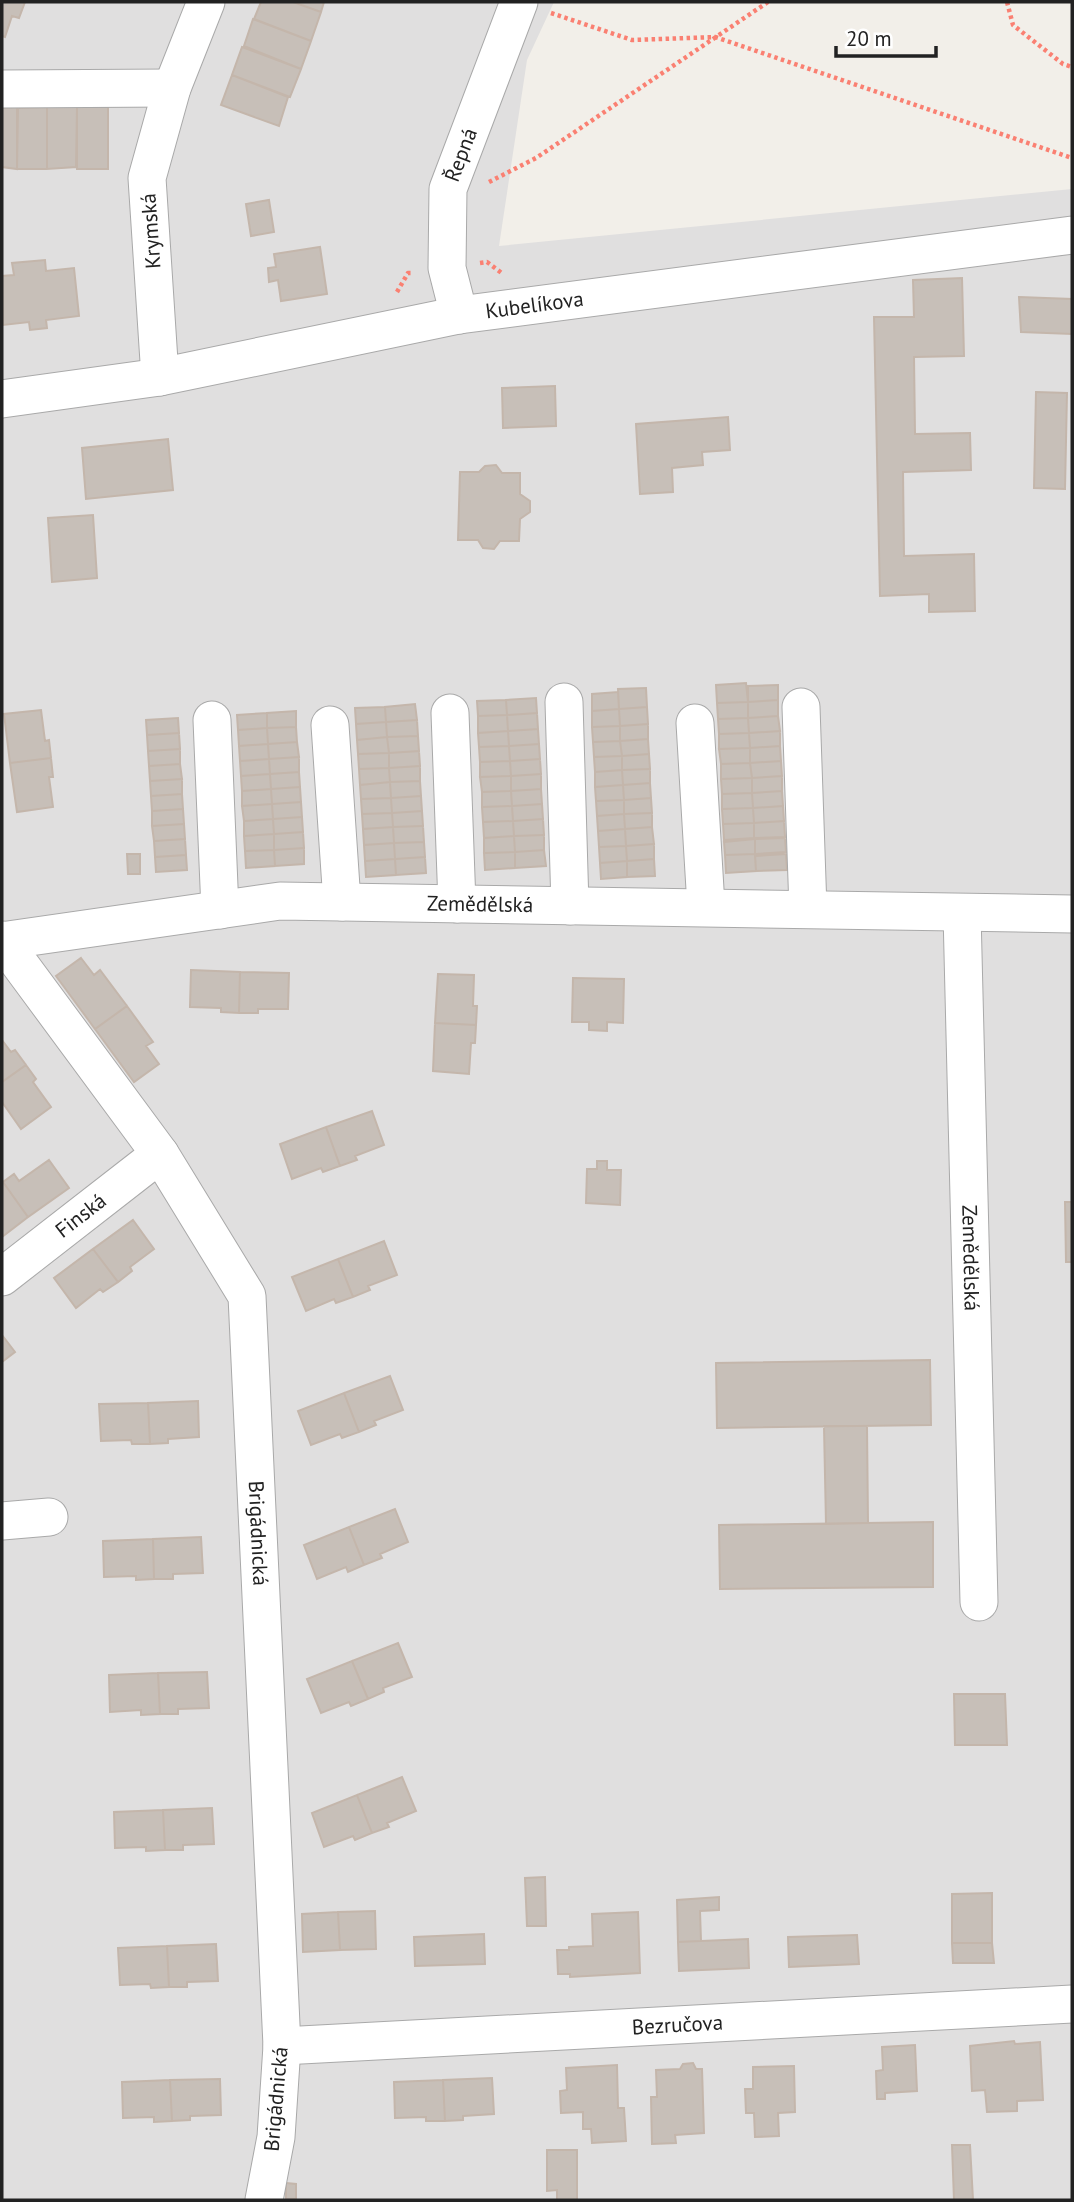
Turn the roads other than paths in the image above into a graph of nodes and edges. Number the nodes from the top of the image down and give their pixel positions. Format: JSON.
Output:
{"nodes":[{"id":1,"x":206,"y":2,"type":"edge"},
{"id":2,"x":530,"y":6,"type":"edge"},
{"id":3,"x":172,"y":88,"type":"junction"},
{"id":4,"x":2,"y":89,"type":"edge"},
{"id":5,"x":1072,"y":235,"type":"edge"},
{"id":6,"x":459,"y":315,"type":"junction"},
{"id":7,"x":160,"y":377,"type":"junction"},
{"id":8,"x":2,"y":399,"type":"edge"},
{"id":9,"x":564,"y":702,"type":"dead end"},
{"id":10,"x":801,"y":706,"type":"dead end"},
{"id":11,"x":450,"y":713,"type":"dead end"},
{"id":12,"x":212,"y":720,"type":"dead end"},
{"id":13,"x":695,"y":723,"type":"dead end"},
{"id":14,"x":330,"y":725,"type":"dead end"},
{"id":15,"x":342,"y":902,"type":"junction"},
{"id":16,"x":457,"y":904,"type":"junction"},
{"id":17,"x":570,"y":906,"type":"junction"},
{"id":18,"x":705,"y":906,"type":"junction"},
{"id":19,"x":220,"y":909,"type":"junction"},
{"id":20,"x":808,"y":909,"type":"junction"},
{"id":21,"x":962,"y":913,"type":"junction"},
{"id":22,"x":1072,"y":914,"type":"edge"},
{"id":23,"x":2,"y":940,"type":"edge"},
{"id":24,"x":160,"y":1154,"type":"junction"},
{"id":25,"x":2,"y":1277,"type":"edge"},
{"id":26,"x":49,"y":1517,"type":"dead end"},
{"id":27,"x":2,"y":1521,"type":"edge"},
{"id":28,"x":979,"y":1602,"type":"dead end"},
{"id":29,"x":1072,"y":2004,"type":"edge"},
{"id":30,"x":282,"y":2046,"type":"junction"},
{"id":31,"x":264,"y":2200,"type":"edge"}],
"edges":[{"from":1,"to":3,"type":"street","name":"Krymská"},
{"from":2,"to":6,"type":"street","name":"Řepná"},
{"from":3,"to":4,"type":"street"},
{"from":3,"to":7,"type":"street","name":"Krymská"},
{"from":5,"to":6,"type":"street","name":"Kubelíkova"},
{"from":6,"to":7,"type":"street","name":"Kubelíkova"},
{"from":7,"to":8,"type":"street","name":"Kubelíkova"},
{"from":9,"to":17,"type":"street"},
{"from":10,"to":20,"type":"street"},
{"from":11,"to":16,"type":"street"},
{"from":12,"to":19,"type":"street"},
{"from":13,"to":18,"type":"street"},
{"from":14,"to":15,"type":"street"},
{"from":15,"to":16,"type":"street","name":"Zemědělská"},
{"from":15,"to":19,"type":"street","name":"Zemědělská"},
{"from":16,"to":17,"type":"street","name":"Zemědělská"},
{"from":17,"to":18,"type":"street","name":"Zemědělská"},
{"from":18,"to":20,"type":"street","name":"Zemědělská"},
{"from":19,"to":23,"type":"street","name":"Zemědělská"},
{"from":20,"to":21,"type":"street","name":"Zemědělská"},
{"from":21,"to":22,"type":"street","name":"Zemědělská"},
{"from":21,"to":28,"type":"street","name":"Zemědělská"},
{"from":23,"to":24,"type":"street","name":"Brigádnická"},
{"from":24,"to":25,"type":"street","name":"Finská"},
{"from":24,"to":30,"type":"street","name":"Brigádnická"},
{"from":26,"to":27,"type":"street"},
{"from":29,"to":30,"type":"street","name":"Bezručova"},
{"from":30,"to":31,"type":"street","name":"Brigádnická"}]}
